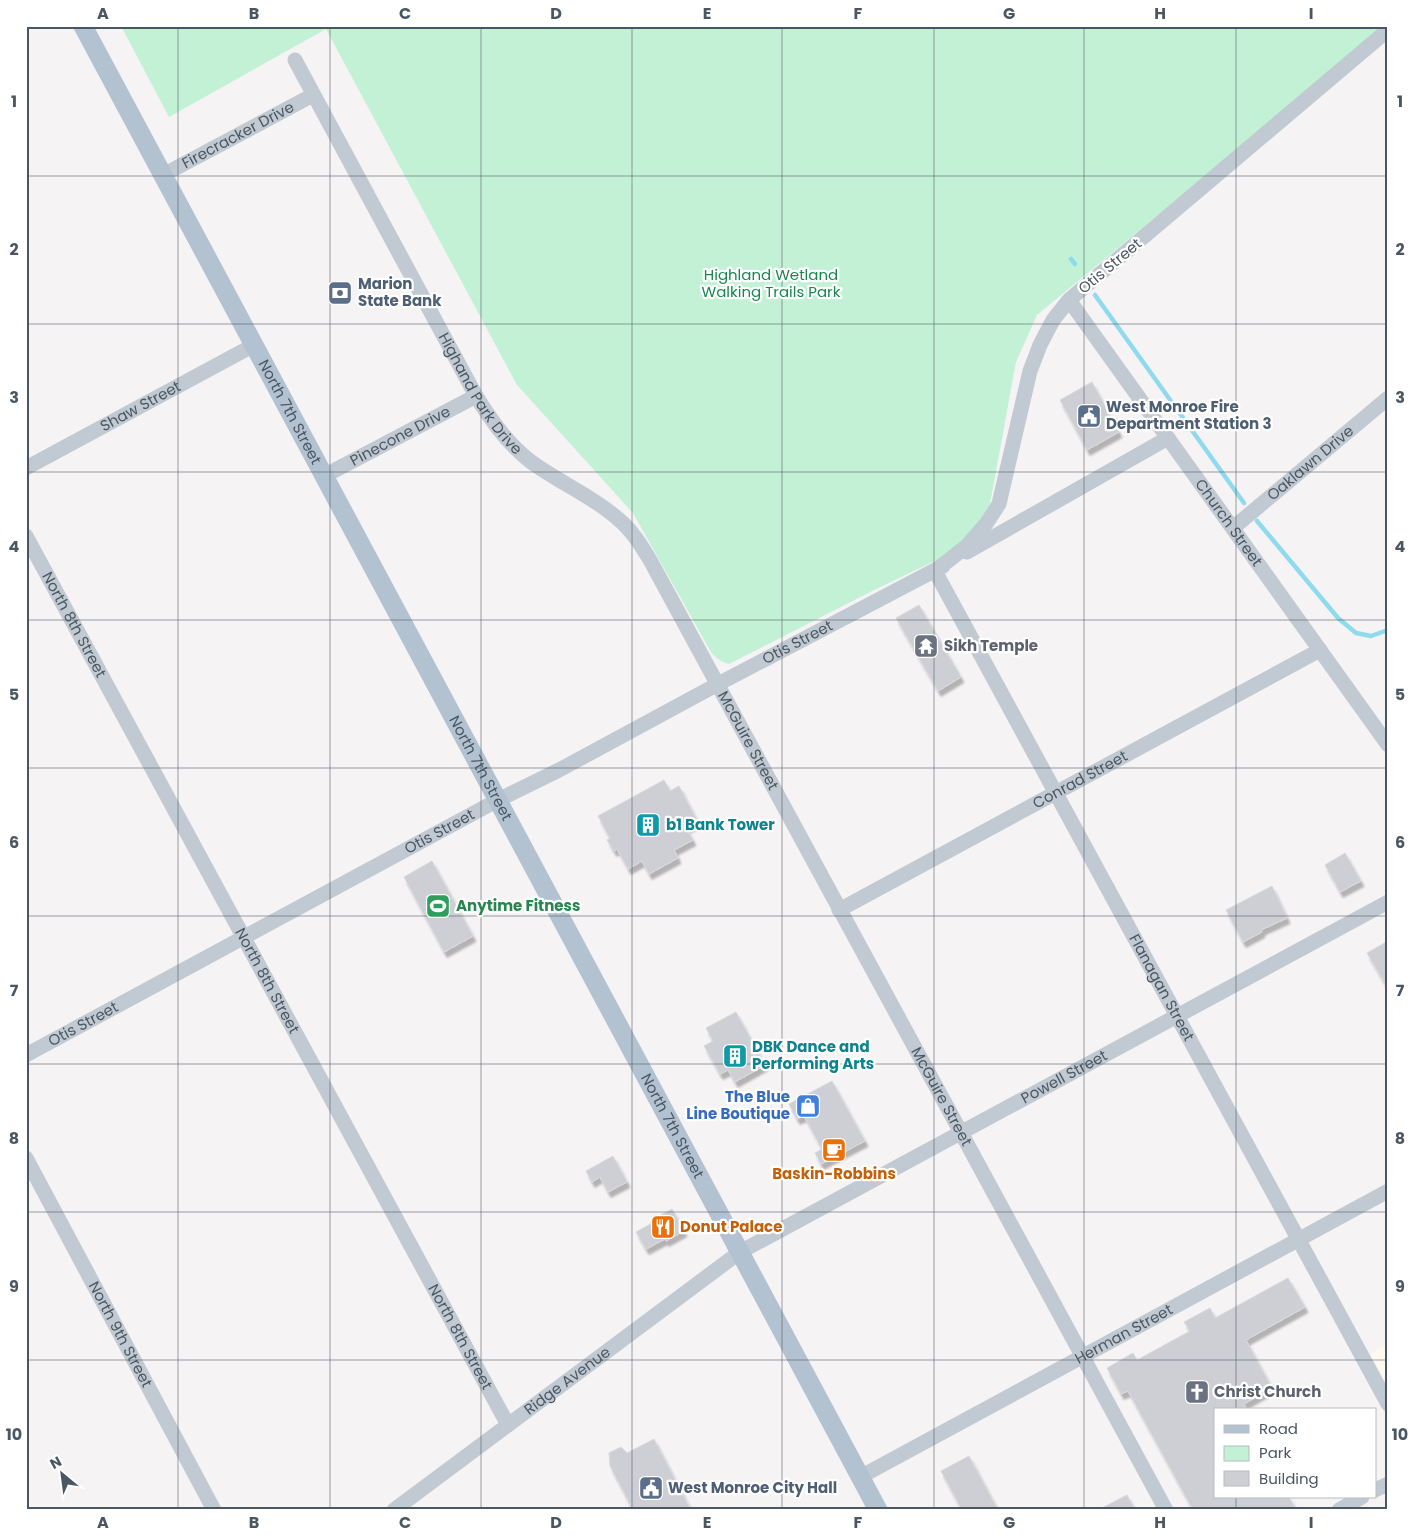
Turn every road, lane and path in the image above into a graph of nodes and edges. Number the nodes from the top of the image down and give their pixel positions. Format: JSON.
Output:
{"nodes":[{"id":1,"x":83,"y":26,"type":"edge"},
{"id":2,"x":1388,"y":30,"type":"edge"},
{"id":3,"x":295,"y":60,"type":"dead end"},
{"id":4,"x":313,"y":95,"type":"junction"},
{"id":5,"x":163,"y":175,"type":"junction"},
{"id":6,"x":1070,"y":300,"type":"junction"},
{"id":7,"x":254,"y":345,"type":"junction"},
{"id":8,"x":476,"y":396,"type":"junction"},
{"id":9,"x":1388,"y":398,"type":"edge"},
{"id":10,"x":1168,"y":438,"type":"junction"},
{"id":11,"x":26,"y":468,"type":"edge"},
{"id":12,"x":324,"y":476,"type":"junction"},
{"id":13,"x":1233,"y":528,"type":"junction"},
{"id":14,"x":26,"y":536,"type":"edge"},
{"id":15,"x":935,"y":571,"type":"junction"},
{"id":16,"x":1320,"y":650,"type":"junction"},
{"id":17,"x":718,"y":684,"type":"junction"},
{"id":18,"x":1383,"y":728,"type":"edge"},
{"id":19,"x":1388,"y":745,"type":"edge"},
{"id":20,"x":1055,"y":794,"type":"junction"},
{"id":21,"x":498,"y":800,"type":"junction"},
{"id":22,"x":1388,"y":902,"type":"edge"},
{"id":23,"x":839,"y":910,"type":"junction"},
{"id":24,"x":244,"y":938,"type":"junction"},
{"id":25,"x":1176,"y":1016,"type":"junction"},
{"id":26,"x":26,"y":1055,"type":"edge"},
{"id":27,"x":961,"y":1133,"type":"junction"},
{"id":28,"x":26,"y":1158,"type":"edge"},
{"id":29,"x":1388,"y":1191,"type":"edge"},
{"id":30,"x":1297,"y":1238,"type":"junction"},
{"id":31,"x":740,"y":1252,"type":"junction"},
{"id":32,"x":1082,"y":1356,"type":"junction"},
{"id":33,"x":1388,"y":1404,"type":"edge"},
{"id":34,"x":508,"y":1425,"type":"junction"},
{"id":35,"x":860,"y":1477,"type":"junction"},
{"id":36,"x":1388,"y":1484,"type":"edge"},
{"id":37,"x":1376,"y":1490,"type":"edge"},
{"id":38,"x":1360,"y":1498,"type":"edge"},
{"id":39,"x":214,"y":1510,"type":"edge"},
{"id":40,"x":394,"y":1510,"type":"edge"},
{"id":41,"x":878,"y":1510,"type":"edge"},
{"id":42,"x":1166,"y":1510,"type":"edge"},
{"id":43,"x":1339,"y":1510,"type":"edge"}],
"edges":[{"from":1,"to":5,"type":"main road","name":"North 7th Street"},
{"from":2,"to":6,"type":"street","name":"Otis Street"},
{"from":3,"to":4,"type":"street","name":"Highand Park Drive"},
{"from":4,"to":5,"type":"street","name":"Firecracker Drive"},
{"from":4,"to":8,"type":"street","name":"Highand Park Drive"},
{"from":5,"to":7,"type":"main road","name":"North 7th Street"},
{"from":6,"to":10,"type":"street","name":"Church Street"},
{"from":6,"to":15,"type":"street","name":"Otis Street"},
{"from":7,"to":11,"type":"street","name":"Shaw Street"},
{"from":7,"to":12,"type":"main road","name":"North 7th Street"},
{"from":8,"to":12,"type":"street","name":"Pinecone Drive"},
{"from":8,"to":17,"type":"street","name":"Highand Park Drive"},
{"from":9,"to":13,"type":"street","name":"Oaklawn Drive"},
{"from":10,"to":13,"type":"street","name":"Church Street"},
{"from":10,"to":15,"type":"street","name":"Otis Street"},
{"from":12,"to":21,"type":"main road","name":"North 7th Street"},
{"from":13,"to":16,"type":"street","name":"Church Street"},
{"from":14,"to":24,"type":"street","name":"North 8th Street"},
{"from":15,"to":17,"type":"street","name":"Otis Street"},
{"from":15,"to":20,"type":"street","name":"Flanagan Street"},
{"from":16,"to":18,"type":"street","name":"Church Street"},
{"from":16,"to":20,"type":"street","name":"Conrad Street"},
{"from":17,"to":21,"type":"street","name":"Otis Street"},
{"from":17,"to":23,"type":"street","name":"McGuire Street"},
{"from":18,"to":19,"type":"street","name":"Church Street"},
{"from":20,"to":23,"type":"street","name":"Conrad Street"},
{"from":20,"to":25,"type":"street","name":"Flanagan Street"},
{"from":21,"to":24,"type":"street","name":"Otis Street"},
{"from":21,"to":31,"type":"main road","name":"North 7th Street"},
{"from":22,"to":25,"type":"street","name":"Powell Street"},
{"from":23,"to":27,"type":"street","name":"McGuire Street"},
{"from":24,"to":26,"type":"street","name":"Otis Street"},
{"from":24,"to":34,"type":"street","name":"North 8th Street"},
{"from":25,"to":27,"type":"street","name":"Powell Street"},
{"from":25,"to":30,"type":"street","name":"Flanagan Street"},
{"from":27,"to":31,"type":"street","name":"Powell Street"},
{"from":27,"to":32,"type":"street","name":"McGuire Street"},
{"from":28,"to":39,"type":"street","name":"North 9th Street"},
{"from":29,"to":30,"type":"street","name":"Herman Street"},
{"from":30,"to":32,"type":"street","name":"Herman Street"},
{"from":30,"to":33,"type":"street","name":"Flanagan Street"},
{"from":31,"to":34,"type":"street","name":"Ridge Avenue"},
{"from":31,"to":35,"type":"main road","name":"North 7th Street"},
{"from":32,"to":35,"type":"street","name":"Herman Street"},
{"from":32,"to":42,"type":"street","name":"McGuire Street"},
{"from":34,"to":40,"type":"street","name":"Ridge Avenue"},
{"from":35,"to":41,"type":"main road","name":"North 7th Street"},
{"from":36,"to":37,"type":"street"},
{"from":38,"to":43,"type":"street"}]}
